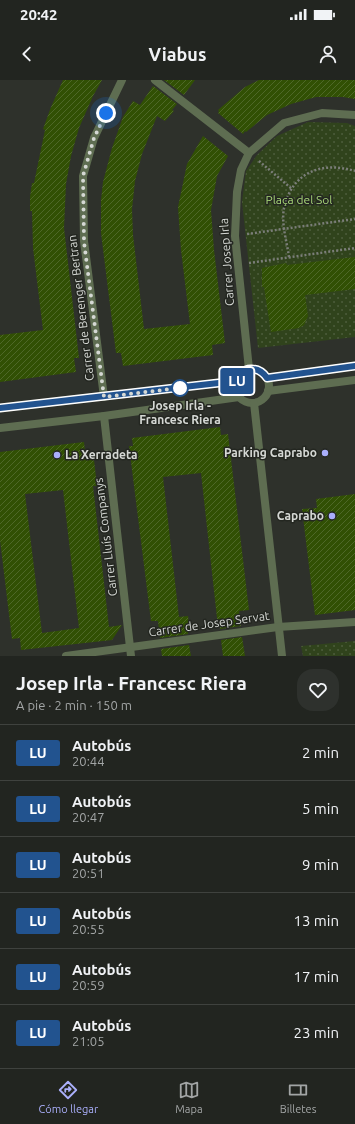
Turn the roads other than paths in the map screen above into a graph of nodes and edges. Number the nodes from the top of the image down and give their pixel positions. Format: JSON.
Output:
{"nodes":[{"id":1,"x":122,"y":80,"type":"edge"},
{"id":2,"x":155,"y":80,"type":"edge"},
{"id":3,"x":355,"y":115,"type":"edge"},
{"id":4,"x":248,"y":152,"type":"junction"},
{"id":5,"x":355,"y":366,"type":"edge"},
{"id":6,"x":248,"y":369,"type":"junction"},
{"id":7,"x":267,"y":378,"type":"junction"},
{"id":8,"x":355,"y":380,"type":"edge"},
{"id":9,"x":236,"y":381,"type":"junction"},
{"id":10,"x":268,"y":391,"type":"junction"},
{"id":11,"x":104,"y":397,"type":"junction"},
{"id":12,"x":239,"y":397,"type":"junction"},
{"id":13,"x":254,"y":403,"type":"junction"},
{"id":14,"x":0,"y":408,"type":"edge"},
{"id":15,"x":104,"y":416,"type":"junction"},
{"id":16,"x":0,"y":428,"type":"edge"},
{"id":17,"x":355,"y":622,"type":"edge"},
{"id":18,"x":278,"y":627,"type":"junction"},
{"id":19,"x":130,"y":647,"type":"junction"},
{"id":20,"x":66,"y":656,"type":"edge"},
{"id":21,"x":131,"y":656,"type":"edge"},
{"id":22,"x":282,"y":656,"type":"edge"}],
"edges":[{"from":1,"to":11,"type":"street","name":"Carrer de Berenger Bertran"},
{"from":2,"to":4,"type":"street"},
{"from":3,"to":4,"type":"street"},
{"from":4,"to":6,"type":"street","name":"Carrer Josep Irla"},
{"from":5,"to":7,"type":"street"},
{"from":6,"to":7,"type":"street"},
{"from":6,"to":9,"type":"street"},
{"from":7,"to":10,"type":"street"},
{"from":8,"to":10,"type":"street"},
{"from":9,"to":11,"type":"street"},
{"from":9,"to":12,"type":"street"},
{"from":10,"to":13,"type":"street"},
{"from":11,"to":14,"type":"street"},
{"from":12,"to":13,"type":"street"},
{"from":12,"to":15,"type":"street"},
{"from":13,"to":18,"type":"street"},
{"from":15,"to":16,"type":"street"},
{"from":15,"to":19,"type":"street","name":"Carrer Lluís Companys"},
{"from":17,"to":18,"type":"street","name":"Carrer de Josep Servat"},
{"from":18,"to":19,"type":"street","name":"Carrer de Josep Servat"},
{"from":18,"to":22,"type":"street"},
{"from":19,"to":20,"type":"street","name":"Carrer de Josep Servat"},
{"from":19,"to":21,"type":"street","name":"Carrer Lluís Companys"}]}
